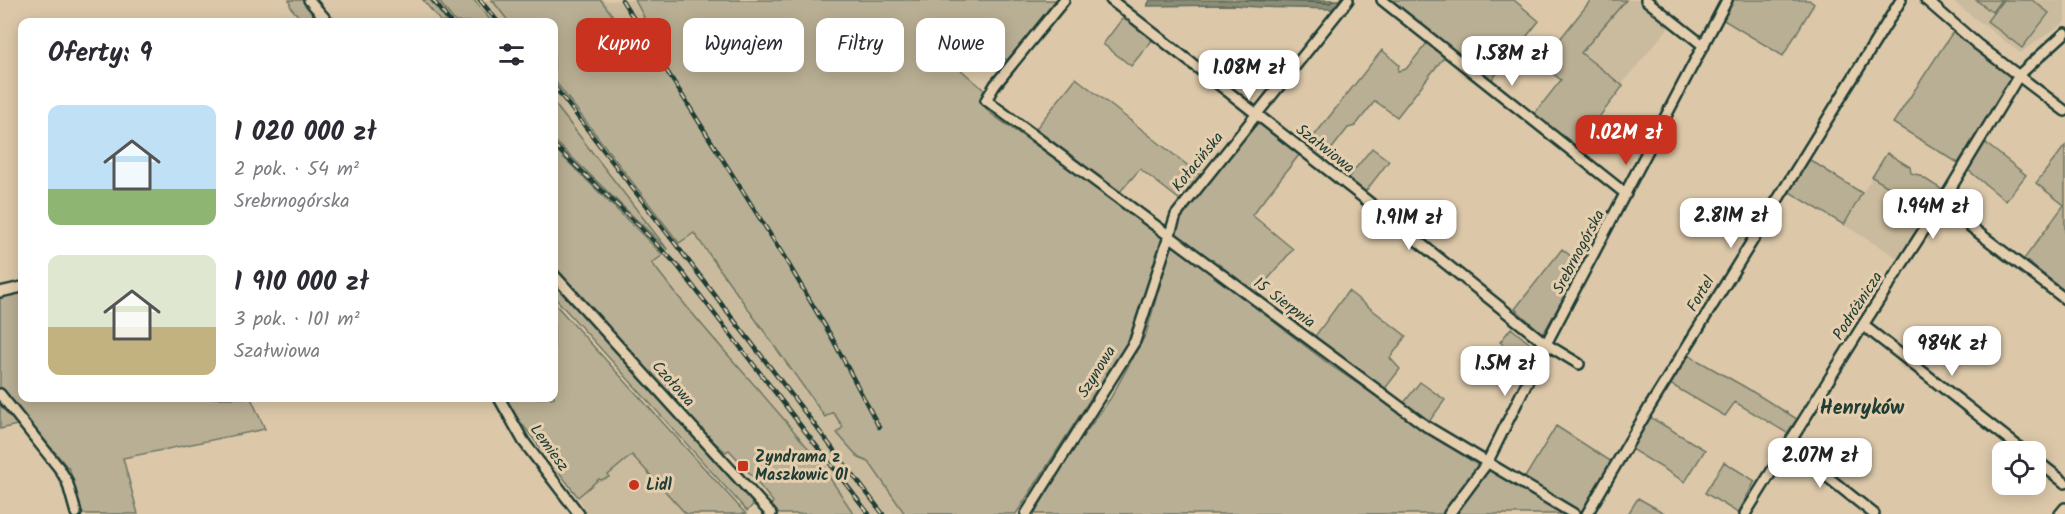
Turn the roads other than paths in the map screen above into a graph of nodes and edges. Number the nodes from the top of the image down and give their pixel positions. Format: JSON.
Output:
{"nodes":[{"id":1,"x":309,"y":0,"type":"edge"},
{"id":2,"x":1064,"y":0,"type":"edge"},
{"id":3,"x":1111,"y":0,"type":"edge"},
{"id":4,"x":1348,"y":0,"type":"edge"},
{"id":5,"x":1382,"y":0,"type":"edge"},
{"id":6,"x":1646,"y":0,"type":"edge"},
{"id":7,"x":1727,"y":0,"type":"edge"},
{"id":8,"x":1900,"y":0,"type":"edge"},
{"id":9,"x":1926,"y":0,"type":"edge"},
{"id":10,"x":325,"y":18,"type":"edge"},
{"id":11,"x":2065,"y":33,"type":"edge"},
{"id":12,"x":1704,"y":46,"type":"junction"},
{"id":13,"x":2019,"y":75,"type":"junction"},
{"id":14,"x":2065,"y":111,"type":"edge"},
{"id":15,"x":1256,"y":114,"type":"junction"},
{"id":16,"x":1626,"y":194,"type":"junction"},
{"id":17,"x":1941,"y":204,"type":"junction"},
{"id":18,"x":1170,"y":236,"type":"junction"},
{"id":19,"x":558,"y":279,"type":"edge"},
{"id":20,"x":18,"y":288,"type":"edge"},
{"id":21,"x":0,"y":292,"type":"edge"},
{"id":22,"x":2065,"y":299,"type":"edge"},
{"id":23,"x":1863,"y":325,"type":"junction"},
{"id":24,"x":1546,"y":344,"type":"junction"},
{"id":25,"x":1579,"y":364,"type":"dead end"},
{"id":26,"x":0,"y":394,"type":"edge"},
{"id":27,"x":501,"y":402,"type":"edge"},
{"id":28,"x":1792,"y":438,"type":"junction"},
{"id":29,"x":2011,"y":441,"type":"edge"},
{"id":30,"x":1487,"y":463,"type":"junction"},
{"id":31,"x":2046,"y":468,"type":"edge"},
{"id":32,"x":2065,"y":483,"type":"edge"},
{"id":33,"x":2065,"y":508,"type":"edge"},
{"id":34,"x":76,"y":513,"type":"edge"},
{"id":35,"x":579,"y":514,"type":"edge"},
{"id":36,"x":771,"y":514,"type":"edge"},
{"id":37,"x":1026,"y":514,"type":"edge"},
{"id":38,"x":1449,"y":514,"type":"edge"},
{"id":39,"x":1574,"y":514,"type":"edge"},
{"id":40,"x":1587,"y":514,"type":"edge"},
{"id":41,"x":1745,"y":514,"type":"edge"},
{"id":42,"x":1874,"y":514,"type":"edge"},
{"id":43,"x":2060,"y":514,"type":"edge"}],
"edges":[{"from":1,"to":10,"type":"street"},
{"from":2,"to":18,"type":"street","name":"15 Sierpnia"},
{"from":3,"to":15,"type":"street","name":"Szałwiowa"},
{"from":4,"to":15,"type":"street","name":"Kołacińska"},
{"from":5,"to":16,"type":"street"},
{"from":6,"to":12,"type":"street"},
{"from":7,"to":12,"type":"street","name":"Srebrnogórska"},
{"from":8,"to":40,"type":"street","name":"Fortel"},
{"from":9,"to":13,"type":"street"},
{"from":11,"to":13,"type":"street","name":"Podróżnicza"},
{"from":12,"to":16,"type":"street","name":"Srebrnogórska"},
{"from":13,"to":14,"type":"street"},
{"from":13,"to":17,"type":"street","name":"Podróżnicza"},
{"from":15,"to":18,"type":"street","name":"Kołacińska"},
{"from":15,"to":24,"type":"street","name":"Szałwiowa"},
{"from":16,"to":24,"type":"street","name":"Srebrnogórska"},
{"from":17,"to":22,"type":"street"},
{"from":17,"to":23,"type":"street","name":"Podróżnicza"},
{"from":18,"to":30,"type":"street","name":"15 Sierpnia"},
{"from":18,"to":37,"type":"street","name":"Szynowa"},
{"from":19,"to":36,"type":"street","name":"Czołowa"},
{"from":20,"to":21,"type":"street"},
{"from":23,"to":28,"type":"street","name":"Podróżnicza"},
{"from":23,"to":29,"type":"street"},
{"from":24,"to":25,"type":"street","name":"Szałwiowa"},
{"from":24,"to":30,"type":"street","name":"Srebrnogórska"},
{"from":26,"to":34,"type":"street"},
{"from":27,"to":35,"type":"street","name":"Lemiesz"},
{"from":28,"to":41,"type":"street","name":"Podróżnicza"},
{"from":28,"to":42,"type":"street"},
{"from":30,"to":38,"type":"street","name":"Srebrnogórska"},
{"from":30,"to":39,"type":"street","name":"15 Sierpnia"},
{"from":31,"to":32,"type":"street"},
{"from":33,"to":43,"type":"street"}]}
